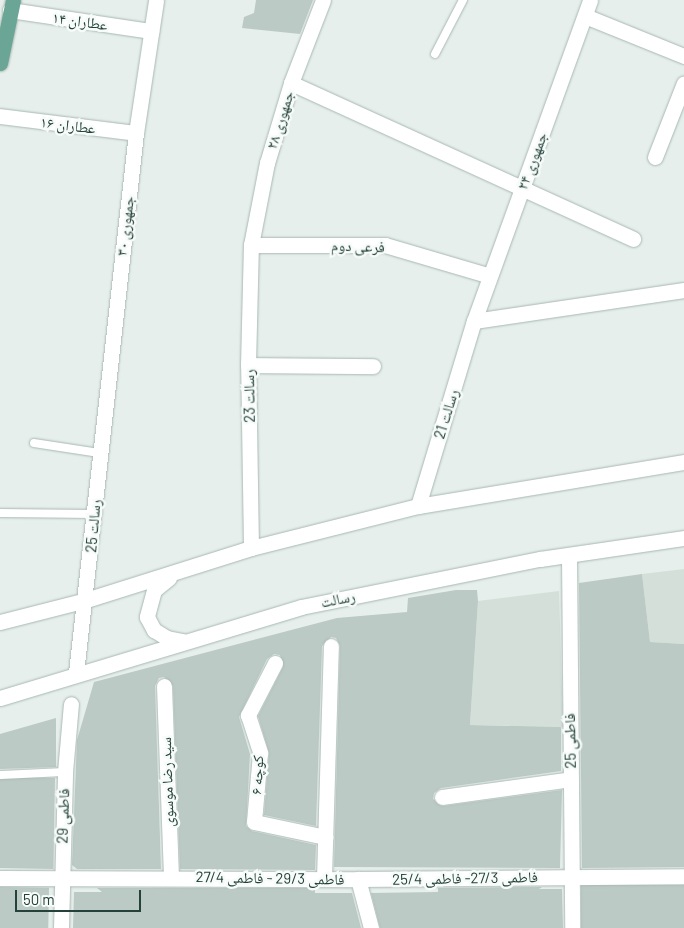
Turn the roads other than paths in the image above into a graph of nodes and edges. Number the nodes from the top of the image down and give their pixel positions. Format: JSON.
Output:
{"nodes":[{"id":1,"x":156,"y":0,"type":"edge"},
{"id":2,"x":323,"y":0,"type":"edge"},
{"id":3,"x":463,"y":0,"type":"edge"},
{"id":4,"x":590,"y":0,"type":"edge"},
{"id":5,"x":11,"y":5,"type":"edge"},
{"id":6,"x":585,"y":16,"type":"junction"},
{"id":7,"x":151,"y":31,"type":"junction"},
{"id":8,"x":436,"y":54,"type":"dead end"},
{"id":9,"x":684,"y":56,"type":"edge"},
{"id":10,"x":0,"y":63,"type":"edge"},
{"id":11,"x":291,"y":83,"type":"junction"},
{"id":12,"x":684,"y":83,"type":"edge"},
{"id":13,"x":0,"y":116,"type":"edge"},
{"id":14,"x":136,"y":133,"type":"junction"},
{"id":15,"x":655,"y":157,"type":"dead end"},
{"id":16,"x":522,"y":188,"type":"junction"},
{"id":17,"x":633,"y":239,"type":"dead end"},
{"id":18,"x":251,"y":245,"type":"junction"},
{"id":19,"x":490,"y":276,"type":"junction"},
{"id":20,"x":684,"y":290,"type":"edge"},
{"id":21,"x":474,"y":321,"type":"junction"},
{"id":22,"x":248,"y":365,"type":"junction"},
{"id":23,"x":373,"y":366,"type":"dead end"},
{"id":24,"x":34,"y":443,"type":"dead end"},
{"id":25,"x":99,"y":452,"type":"junction"},
{"id":26,"x":684,"y":462,"type":"edge"},
{"id":27,"x":418,"y":506,"type":"junction"},
{"id":28,"x":0,"y":513,"type":"edge"},
{"id":29,"x":94,"y":514,"type":"junction"},
{"id":30,"x":684,"y":538,"type":"edge"},
{"id":31,"x":251,"y":548,"type":"junction"},
{"id":32,"x":568,"y":555,"type":"junction"},
{"id":33,"x":176,"y":572,"type":"junction"},
{"id":34,"x":86,"y":600,"type":"junction"},
{"id":35,"x":0,"y":622,"type":"edge"},
{"id":36,"x":184,"y":642,"type":"junction"},
{"id":37,"x":332,"y":646,"type":"dead end"},
{"id":38,"x":275,"y":664,"type":"dead end"},
{"id":39,"x":76,"y":673,"type":"junction"},
{"id":40,"x":164,"y":686,"type":"dead end"},
{"id":41,"x":0,"y":698,"type":"edge"},
{"id":42,"x":71,"y":704,"type":"dead end"},
{"id":43,"x":65,"y":772,"type":"junction"},
{"id":44,"x":0,"y":775,"type":"edge"},
{"id":45,"x":571,"y":779,"type":"junction"},
{"id":46,"x":442,"y":798,"type":"dead end"},
{"id":47,"x":325,"y":837,"type":"junction"},
{"id":48,"x":61,"y":876,"type":"junction"},
{"id":49,"x":572,"y":876,"type":"junction"},
{"id":50,"x":684,"y":876,"type":"edge"},
{"id":51,"x":171,"y":877,"type":"junction"},
{"id":52,"x":0,"y":878,"type":"edge"},
{"id":53,"x":324,"y":878,"type":"junction"},
{"id":54,"x":358,"y":879,"type":"junction"},
{"id":55,"x":61,"y":928,"type":"edge"},
{"id":56,"x":371,"y":928,"type":"edge"},
{"id":57,"x":572,"y":928,"type":"edge"}],
"edges":[{"from":1,"to":7,"type":"street","name":"جمهوری ۳۰"},
{"from":2,"to":11,"type":"street","name":"جمهوری ۲۸"},
{"from":3,"to":8,"type":"lane"},
{"from":4,"to":6,"type":"street","name":"جمهوری ۲۴"},
{"from":5,"to":7,"type":"street","name":"عطاران ۱۴"},
{"from":5,"to":10,"type":"main road"},
{"from":6,"to":9,"type":"street"},
{"from":6,"to":16,"type":"street","name":"جمهوری ۲۴"},
{"from":7,"to":14,"type":"street","name":"جمهوری ۳۰"},
{"from":11,"to":16,"type":"street"},
{"from":11,"to":18,"type":"street","name":"جمهوری ۲۸"},
{"from":12,"to":15,"type":"street"},
{"from":13,"to":14,"type":"street","name":"عطاران ۱۶"},
{"from":14,"to":25,"type":"street","name":"جمهوری ۳۰"},
{"from":16,"to":17,"type":"street"},
{"from":16,"to":19,"type":"street","name":"جمهوری ۲۴"},
{"from":18,"to":19,"type":"street","name":"فرعی دوم"},
{"from":18,"to":22,"type":"street","name":"رسالت 23"},
{"from":19,"to":21,"type":"street","name":"جمهوری ۲۴"},
{"from":20,"to":21,"type":"street"},
{"from":21,"to":27,"type":"street","name":"رسالت 21"},
{"from":22,"to":23,"type":"street"},
{"from":22,"to":31,"type":"street","name":"رسالت 23"},
{"from":24,"to":25,"type":"lane"},
{"from":25,"to":29,"type":"street","name":"رسالت 25"},
{"from":26,"to":27,"type":"street"},
{"from":27,"to":31,"type":"street"},
{"from":28,"to":29,"type":"lane"},
{"from":29,"to":34,"type":"street","name":"رسالت 25"},
{"from":30,"to":32,"type":"street","name":"رسالت"},
{"from":31,"to":33,"type":"street"},
{"from":32,"to":36,"type":"street","name":"رسالت"},
{"from":32,"to":45,"type":"street","name":"فاطمی 25"},
{"from":33,"to":34,"type":"street"},
{"from":33,"to":36,"type":"street"},
{"from":34,"to":35,"type":"street"},
{"from":34,"to":39,"type":"street","name":"رسالت 25"},
{"from":36,"to":39,"type":"street","name":"رسالت"},
{"from":37,"to":47,"type":"street"},
{"from":38,"to":47,"type":"street","name":"کوچه ۶"},
{"from":39,"to":41,"type":"street","name":"رسالت"},
{"from":40,"to":51,"type":"street","name":"سید رضا موسوی"},
{"from":42,"to":43,"type":"street","name":"فاطمی 29"},
{"from":43,"to":44,"type":"lane"},
{"from":43,"to":48,"type":"street","name":"فاطمی 29"},
{"from":45,"to":46,"type":"street"},
{"from":45,"to":49,"type":"street","name":"فاطمی 25"},
{"from":47,"to":53,"type":"street"},
{"from":48,"to":51,"type":"street","name":"فاطمی 29/3 - فاطمی 27/4"},
{"from":48,"to":52,"type":"street","name":"فاطمی 29/3 - فاطمی 27/4"},
{"from":48,"to":55,"type":"street","name":"فاطمی 29"},
{"from":49,"to":50,"type":"street","name":"فاطمی 27/3- فاطمی 25/4"},
{"from":49,"to":54,"type":"street","name":"فاطمی 27/3- فاطمی 25/4"},
{"from":49,"to":57,"type":"street","name":"فاطمی 25"},
{"from":51,"to":53,"type":"street","name":"فاطمی 29/3 - فاطمی 27/4"},
{"from":53,"to":54,"type":"street","name":"فاطمی 29/3 - فاطمی 27/4"},
{"from":54,"to":56,"type":"street"}]}
